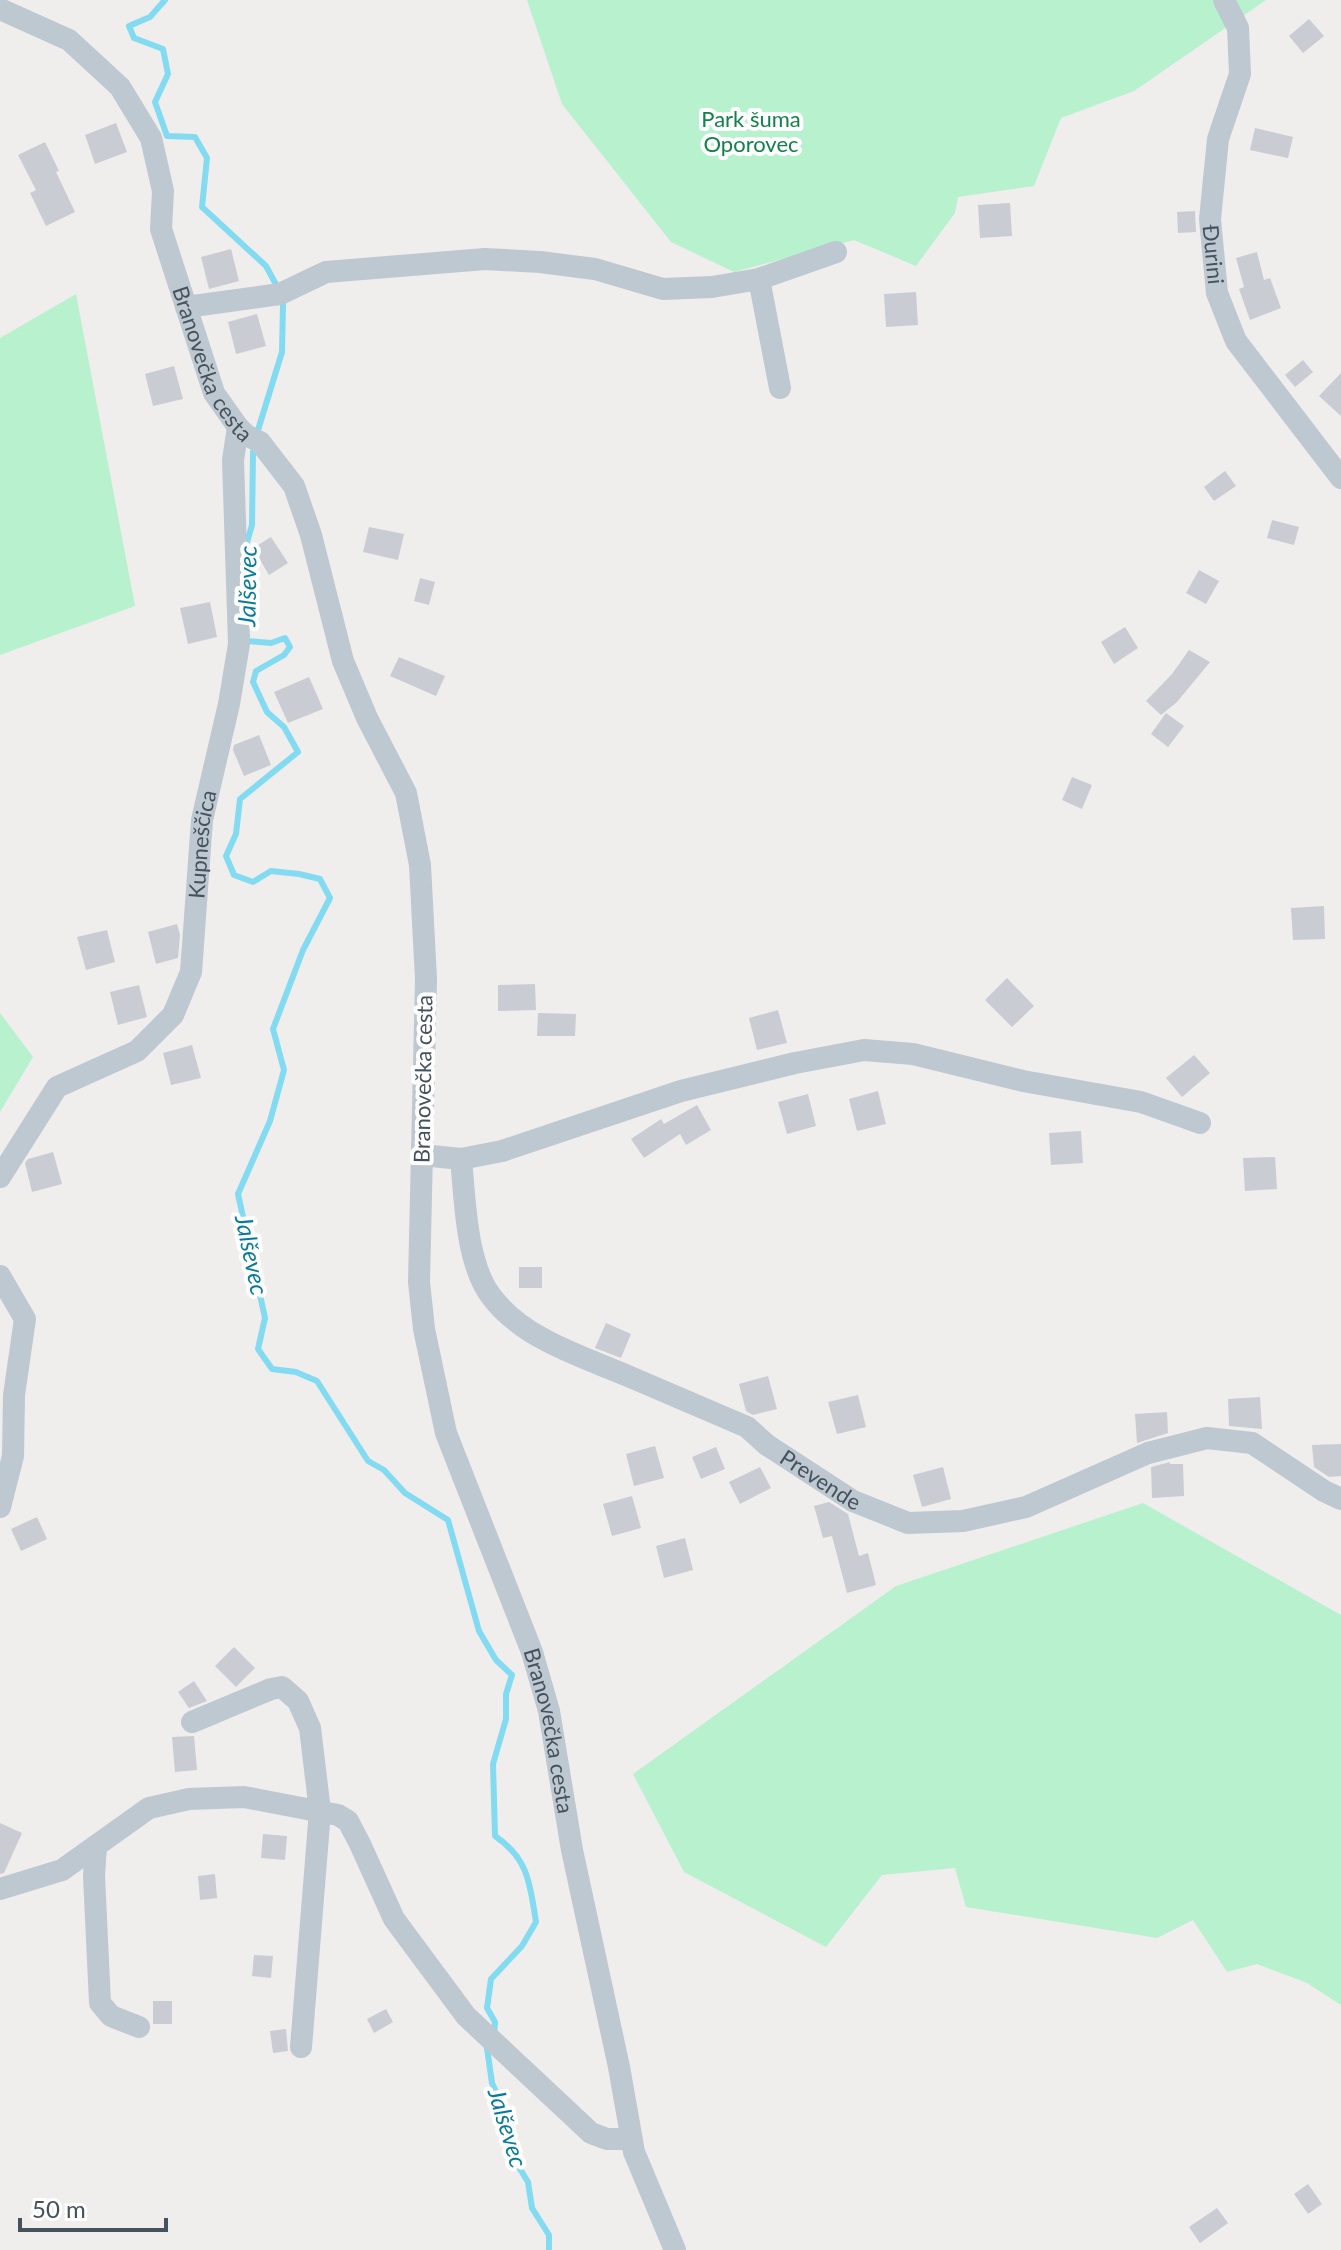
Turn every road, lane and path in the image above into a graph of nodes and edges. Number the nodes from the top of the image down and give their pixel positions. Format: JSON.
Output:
{"nodes":[{"id":1,"x":1224,"y":0,"type":"edge"},
{"id":2,"x":0,"y":9,"type":"edge"},
{"id":3,"x":836,"y":252,"type":"dead end"},
{"id":4,"x":759,"y":279,"type":"junction"},
{"id":5,"x":186,"y":307,"type":"junction"},
{"id":6,"x":780,"y":388,"type":"dead end"},
{"id":7,"x":248,"y":435,"type":"junction"},
{"id":8,"x":1341,"y":478,"type":"edge"},
{"id":9,"x":1200,"y":1123,"type":"dead end"},
{"id":10,"x":422,"y":1155,"type":"junction"},
{"id":11,"x":461,"y":1159,"type":"junction"},
{"id":12,"x":0,"y":1177,"type":"edge"},
{"id":13,"x":0,"y":1276,"type":"edge"},
{"id":14,"x":1341,"y":1499,"type":"edge"},
{"id":15,"x":0,"y":1507,"type":"edge"},
{"id":16,"x":192,"y":1722,"type":"dead end"},
{"id":17,"x":320,"y":1811,"type":"junction"},
{"id":18,"x":96,"y":1846,"type":"junction"},
{"id":19,"x":0,"y":1889,"type":"edge"},
{"id":20,"x":139,"y":2027,"type":"dead end"},
{"id":21,"x":301,"y":2047,"type":"dead end"},
{"id":22,"x":631,"y":2139,"type":"junction"},
{"id":23,"x":675,"y":2250,"type":"edge"}],
"edges":[{"from":1,"to":8,"type":"street","name":"Đurini"},
{"from":2,"to":5,"type":"street","name":"Branovečka cesta"},
{"from":3,"to":4,"type":"street"},
{"from":4,"to":5,"type":"street"},
{"from":4,"to":6,"type":"street"},
{"from":5,"to":7,"type":"street","name":"Branovečka cesta"},
{"from":7,"to":10,"type":"street","name":"Branovečka cesta"},
{"from":7,"to":12,"type":"street","name":"Kupneščica"},
{"from":9,"to":11,"type":"street"},
{"from":10,"to":11,"type":"street"},
{"from":10,"to":22,"type":"street","name":"Branovečka cesta"},
{"from":11,"to":14,"type":"street","name":"Prevende"},
{"from":13,"to":15,"type":"street"},
{"from":16,"to":17,"type":"street"},
{"from":17,"to":18,"type":"street"},
{"from":17,"to":21,"type":"street"},
{"from":17,"to":22,"type":"street"},
{"from":18,"to":19,"type":"street"},
{"from":18,"to":20,"type":"street"},
{"from":22,"to":23,"type":"street","name":"Branovečka cesta"}]}
